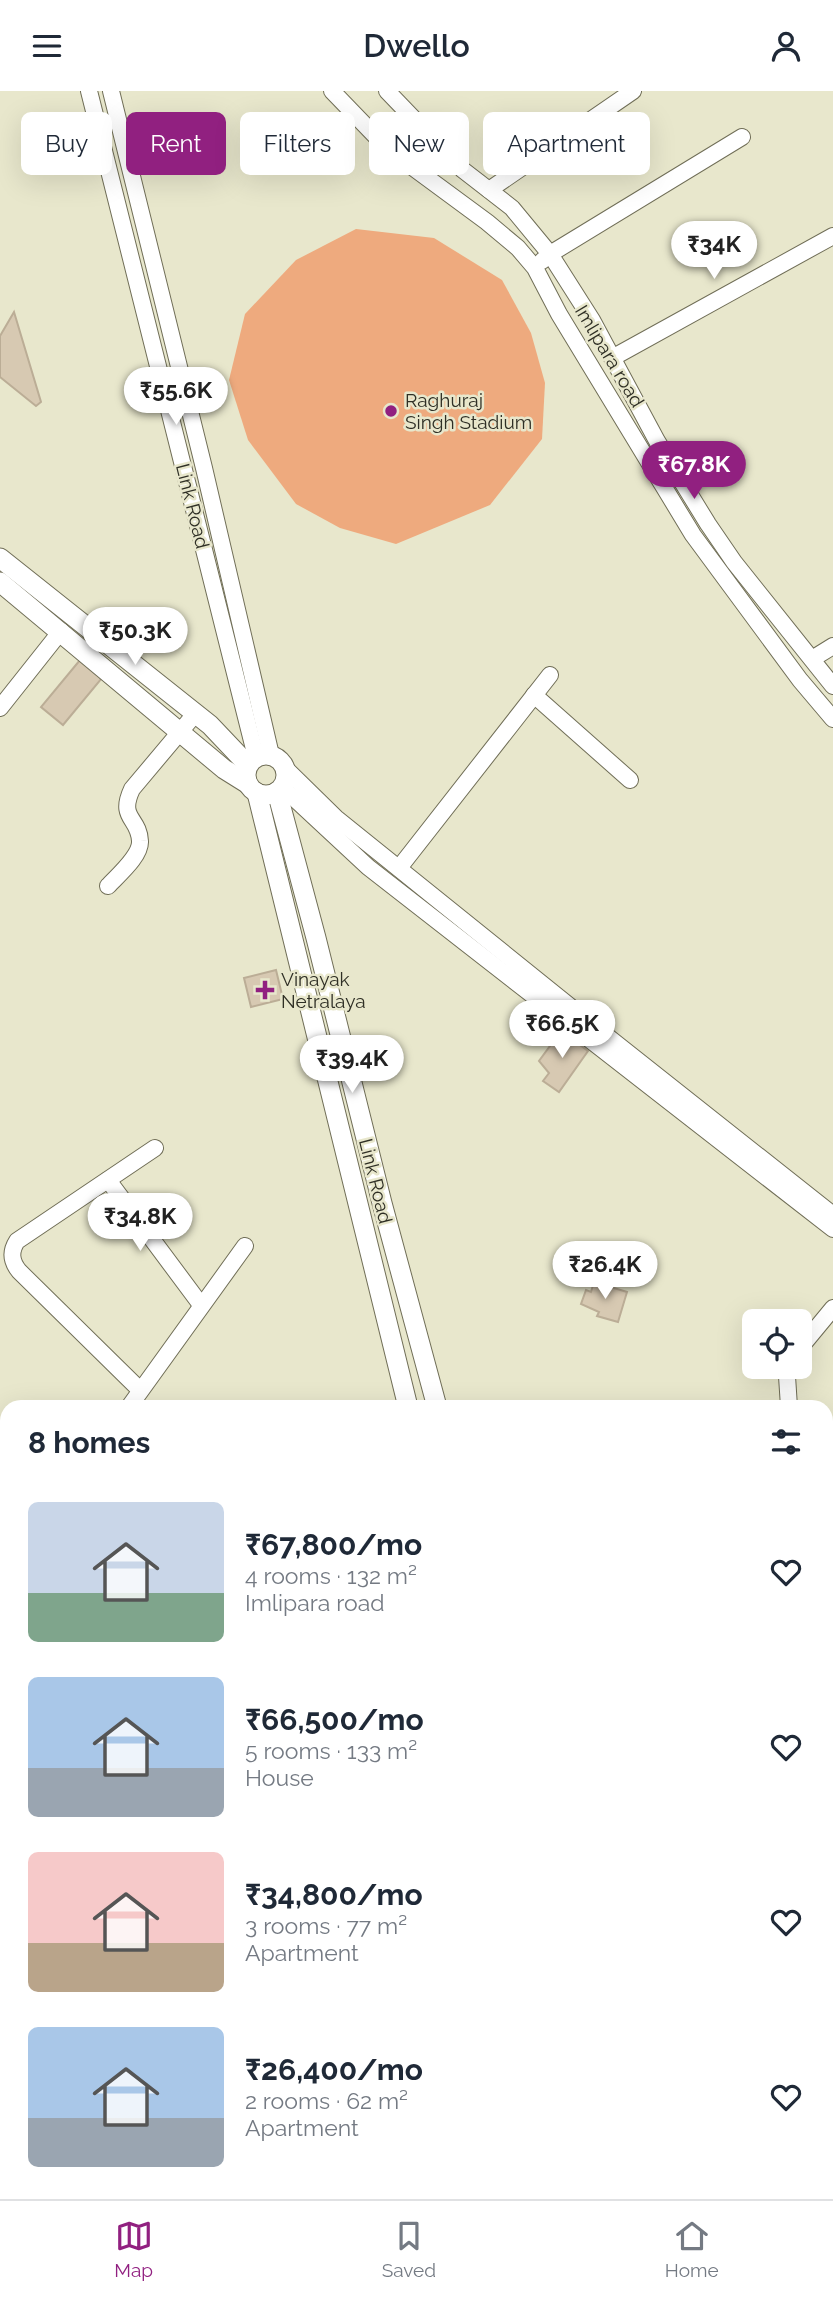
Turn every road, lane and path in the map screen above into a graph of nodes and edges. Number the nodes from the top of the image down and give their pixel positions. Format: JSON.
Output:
{"nodes":[{"id":1,"x":89,"y":91,"type":"edge"},
{"id":2,"x":111,"y":91,"type":"edge"},
{"id":3,"x":332,"y":91,"type":"edge"},
{"id":4,"x":387,"y":91,"type":"edge"},
{"id":5,"x":625,"y":93,"type":"edge"},
{"id":6,"x":742,"y":137,"type":"dead end"},
{"id":7,"x":489,"y":191,"type":"junction"},
{"id":8,"x":833,"y":236,"type":"edge"},
{"id":9,"x":550,"y":254,"type":"junction"},
{"id":10,"x":535,"y":268,"type":"junction"},
{"id":11,"x":612,"y":358,"type":"junction"},
{"id":12,"x":0,"y":558,"type":"edge"},
{"id":13,"x":0,"y":582,"type":"edge"},
{"id":14,"x":61,"y":631,"type":"junction"},
{"id":15,"x":833,"y":646,"type":"edge"},
{"id":16,"x":812,"y":659,"type":"junction"},
{"id":17,"x":550,"y":675,"type":"dead end"},
{"id":18,"x":833,"y":686,"type":"edge"},
{"id":19,"x":534,"y":695,"type":"junction"},
{"id":20,"x":0,"y":708,"type":"edge"},
{"id":21,"x":195,"y":714,"type":"junction"},
{"id":22,"x":833,"y":719,"type":"edge"},
{"id":23,"x":181,"y":732,"type":"junction"},
{"id":24,"x":265,"y":775,"type":"junction"},
{"id":25,"x":630,"y":780,"type":"dead end"},
{"id":26,"x":399,"y":868,"type":"junction"},
{"id":27,"x":108,"y":886,"type":"dead end"},
{"id":28,"x":155,"y":1148,"type":"dead end"},
{"id":29,"x":108,"y":1179,"type":"junction"},
{"id":30,"x":833,"y":1215,"type":"edge"},
{"id":31,"x":833,"y":1229,"type":"edge"},
{"id":32,"x":245,"y":1246,"type":"dead end"},
{"id":33,"x":201,"y":1304,"type":"junction"},
{"id":34,"x":833,"y":1308,"type":"edge"},
{"id":35,"x":812,"y":1333,"type":"edge"},
{"id":36,"x":786,"y":1379,"type":"edge"},
{"id":37,"x":140,"y":1390,"type":"junction"},
{"id":38,"x":134,"y":1400,"type":"edge"},
{"id":39,"x":406,"y":1400,"type":"edge"},
{"id":40,"x":435,"y":1400,"type":"edge"},
{"id":41,"x":788,"y":1400,"type":"edge"}],
"edges":[{"from":1,"to":24,"type":"street","name":"Link Road"},
{"from":2,"to":24,"type":"street","name":"Link Road"},
{"from":3,"to":10,"type":"street","name":"Imlipara road"},
{"from":4,"to":7,"type":"street","name":"Imlipara road"},
{"from":5,"to":7,"type":"street"},
{"from":6,"to":9,"type":"street"},
{"from":7,"to":9,"type":"street","name":"Imlipara road"},
{"from":8,"to":11,"type":"street"},
{"from":9,"to":10,"type":"street"},
{"from":9,"to":11,"type":"street","name":"Imlipara road"},
{"from":10,"to":22,"type":"street","name":"Imlipara road"},
{"from":11,"to":16,"type":"street","name":"Imlipara road"},
{"from":12,"to":21,"type":"main road"},
{"from":13,"to":14,"type":"main road"},
{"from":14,"to":20,"type":"street"},
{"from":14,"to":23,"type":"main road"},
{"from":15,"to":16,"type":"street"},
{"from":16,"to":18,"type":"street","name":"Imlipara road"},
{"from":17,"to":19,"type":"street"},
{"from":19,"to":25,"type":"street"},
{"from":19,"to":26,"type":"street"},
{"from":21,"to":23,"type":"street"},
{"from":21,"to":24,"type":"main road"},
{"from":23,"to":24,"type":"main road"},
{"from":23,"to":27,"type":"street"},
{"from":24,"to":26,"type":"street"},
{"from":24,"to":31,"type":"street"},
{"from":24,"to":39,"type":"main road","name":"Link Road"},
{"from":24,"to":40,"type":"main road","name":"Link Road"},
{"from":26,"to":30,"type":"street"},
{"from":28,"to":29,"type":"street"},
{"from":29,"to":33,"type":"street"},
{"from":29,"to":37,"type":"street"},
{"from":32,"to":33,"type":"street"},
{"from":33,"to":37,"type":"street"},
{"from":34,"to":35,"type":"street"},
{"from":36,"to":41,"type":"street"},
{"from":37,"to":38,"type":"street"}]}
